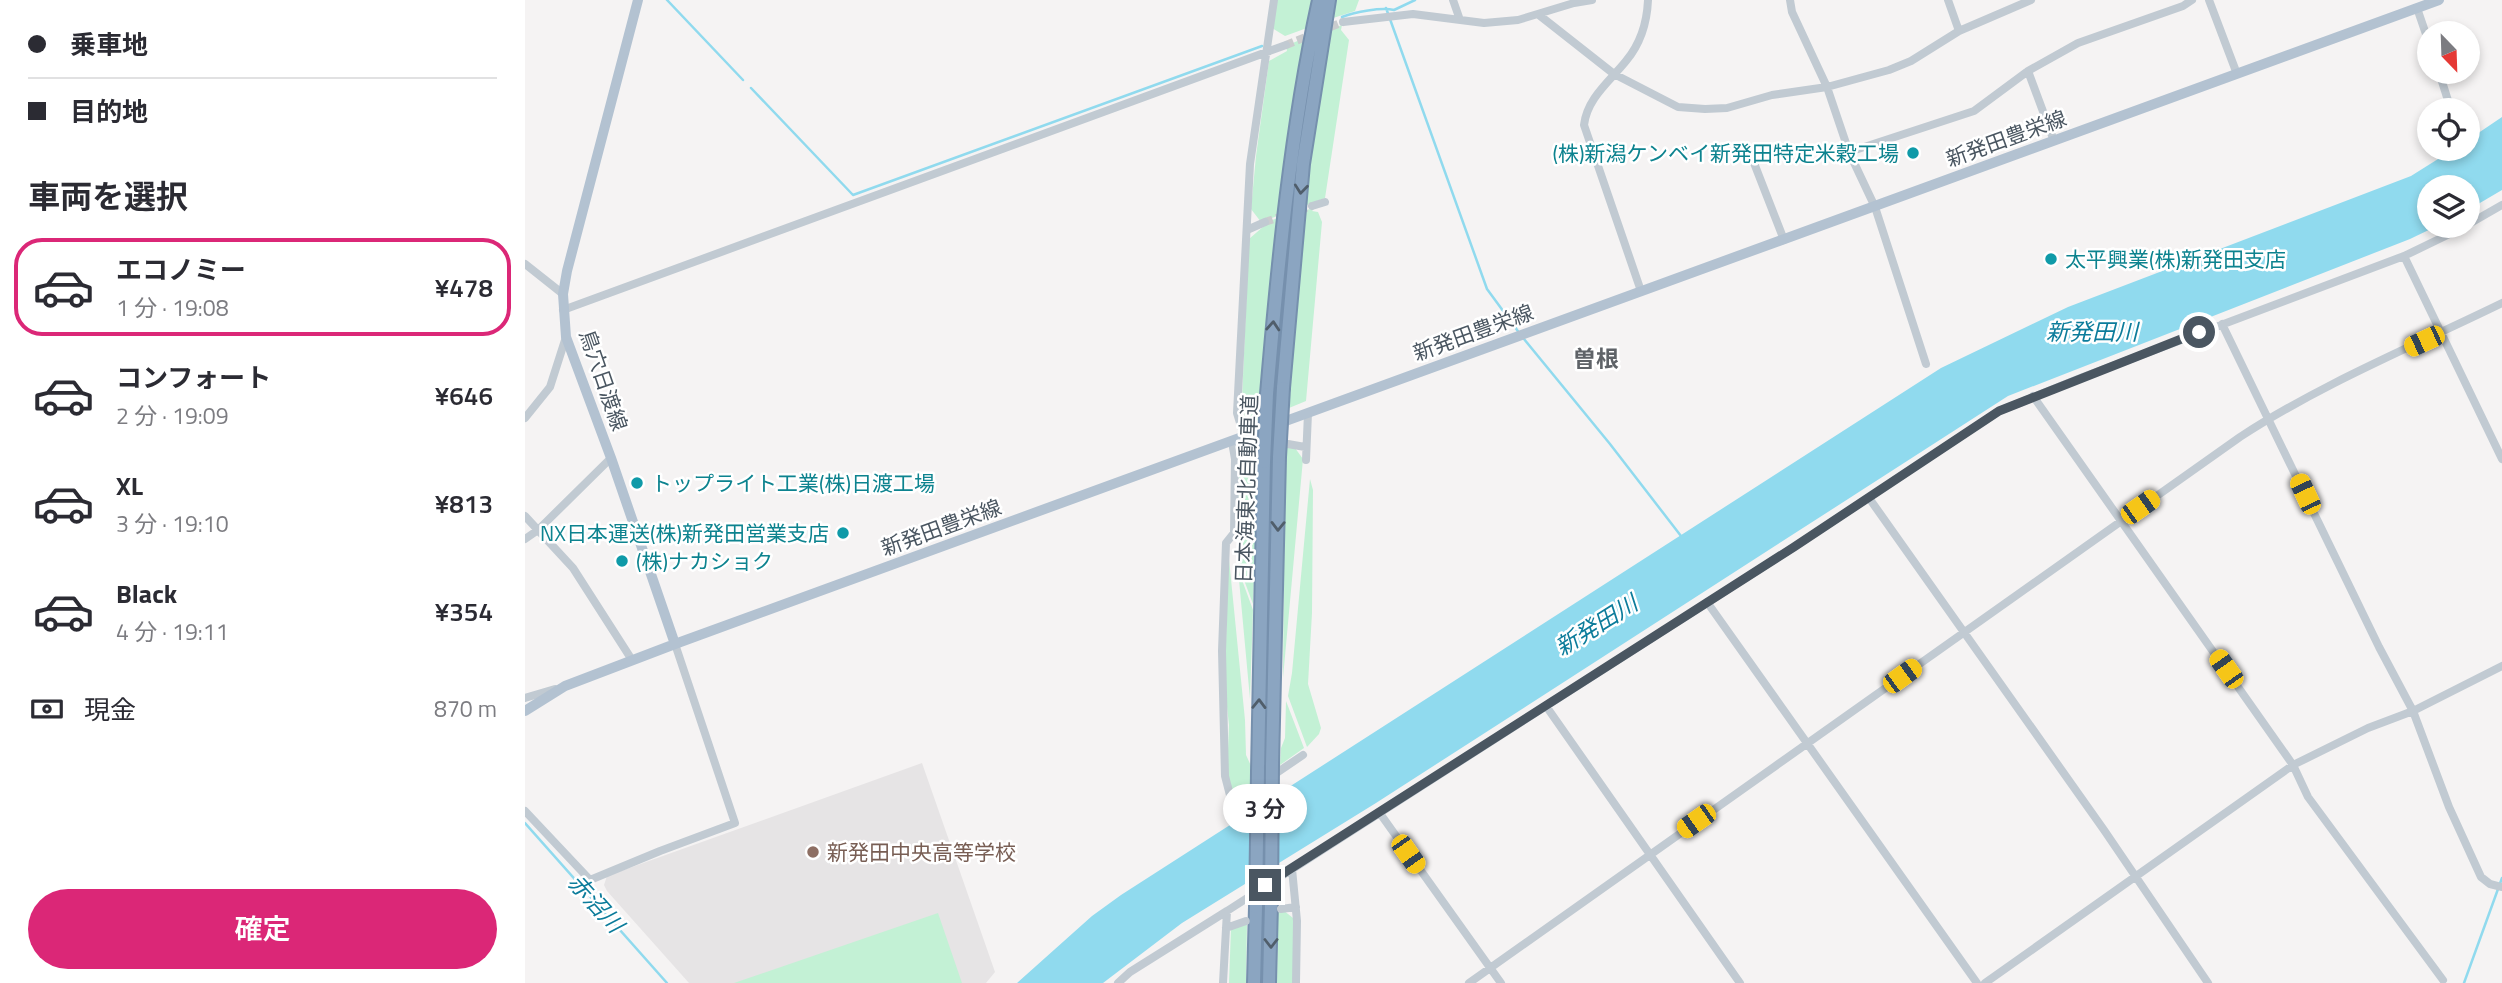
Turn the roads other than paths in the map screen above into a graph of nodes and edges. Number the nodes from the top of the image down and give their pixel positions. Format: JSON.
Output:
{"nodes":[{"id":1,"x":638,"y":0,"type":"edge"},
{"id":2,"x":1274,"y":0,"type":"edge"},
{"id":3,"x":1319,"y":0,"type":"edge"},
{"id":4,"x":1329,"y":0,"type":"edge"},
{"id":5,"x":1453,"y":0,"type":"edge"},
{"id":6,"x":1592,"y":0,"type":"edge"},
{"id":7,"x":1648,"y":0,"type":"edge"},
{"id":8,"x":1790,"y":0,"type":"edge"},
{"id":9,"x":1948,"y":0,"type":"edge"},
{"id":10,"x":2031,"y":0,"type":"edge"},
{"id":11,"x":2192,"y":0,"type":"edge"},
{"id":12,"x":2209,"y":0,"type":"edge"},
{"id":13,"x":2439,"y":0,"type":"edge"},
{"id":14,"x":2416,"y":4,"type":"edge"},
{"id":15,"x":1539,"y":15,"type":"junction"},
{"id":16,"x":1460,"y":20,"type":"junction"},
{"id":17,"x":2422,"y":21,"type":"edge"},
{"id":18,"x":1343,"y":22,"type":"tunnel mouth"},
{"id":19,"x":1959,"y":31,"type":"junction"},
{"id":20,"x":1286,"y":45,"type":"tunnel mouth"},
{"id":21,"x":1268,"y":52,"type":"junction"},
{"id":22,"x":2028,"y":71,"type":"junction"},
{"id":23,"x":1614,"y":74,"type":"junction"},
{"id":24,"x":2237,"y":74,"type":"junction"},
{"id":25,"x":1827,"y":87,"type":"junction"},
{"id":26,"x":2054,"y":141,"type":"junction"},
{"id":27,"x":1849,"y":152,"type":"junction"},
{"id":28,"x":1754,"y":163,"type":"dead end"},
{"id":29,"x":1325,"y":202,"type":"dead end"},
{"id":30,"x":2502,"y":205,"type":"edge"},
{"id":31,"x":1313,"y":206,"type":"tunnel mouth"},
{"id":32,"x":1875,"y":207,"type":"junction"},
{"id":33,"x":2480,"y":218,"type":"edge"},
{"id":34,"x":1265,"y":222,"type":"tunnel mouth"},
{"id":35,"x":1247,"y":230,"type":"junction"},
{"id":36,"x":2441,"y":238,"type":"edge"},
{"id":37,"x":1784,"y":240,"type":"junction"},
{"id":38,"x":2404,"y":256,"type":"junction"},
{"id":39,"x":525,"y":264,"type":"edge"},
{"id":40,"x":1641,"y":292,"type":"junction"},
{"id":41,"x":563,"y":294,"type":"junction"},
{"id":42,"x":2502,"y":303,"type":"edge"},
{"id":43,"x":563,"y":310,"type":"junction"},
{"id":44,"x":2222,"y":324,"type":"junction"},
{"id":45,"x":2442,"y":333,"type":"junction"},
{"id":46,"x":566,"y":337,"type":"junction"},
{"id":47,"x":1926,"y":364,"type":"dead end"},
{"id":48,"x":2033,"y":396,"type":"junction"},
{"id":49,"x":1308,"y":413,"type":"junction"},
{"id":50,"x":525,"y":418,"type":"edge"},
{"id":51,"x":2270,"y":418,"type":"junction"},
{"id":52,"x":1244,"y":436,"type":"junction"},
{"id":53,"x":1232,"y":442,"type":"junction"},
{"id":54,"x":1305,"y":447,"type":"junction"},
{"id":55,"x":611,"y":458,"type":"junction"},
{"id":56,"x":1235,"y":459,"type":"junction"},
{"id":57,"x":2502,"y":459,"type":"edge"},
{"id":58,"x":1305,"y":460,"type":"dead end"},
{"id":59,"x":1869,"y":498,"type":"junction"},
{"id":60,"x":525,"y":516,"type":"edge"},
{"id":61,"x":2122,"y":520,"type":"junction"},
{"id":62,"x":538,"y":530,"type":"junction"},
{"id":63,"x":525,"y":539,"type":"edge"},
{"id":64,"x":1707,"y":602,"type":"junction"},
{"id":65,"x":1964,"y":632,"type":"junction"},
{"id":66,"x":675,"y":644,"type":"junction"},
{"id":67,"x":632,"y":660,"type":"junction"},
{"id":68,"x":2502,"y":667,"type":"edge"},
{"id":69,"x":565,"y":686,"type":"junction"},
{"id":70,"x":525,"y":698,"type":"edge"},
{"id":71,"x":1546,"y":706,"type":"junction"},
{"id":72,"x":525,"y":711,"type":"edge"},
{"id":73,"x":2413,"y":711,"type":"junction"},
{"id":74,"x":1808,"y":743,"type":"junction"},
{"id":75,"x":1303,"y":755,"type":"dead end"},
{"id":76,"x":2293,"y":765,"type":"junction"},
{"id":77,"x":525,"y":811,"type":"edge"},
{"id":78,"x":1379,"y":812,"type":"junction"},
{"id":79,"x":1649,"y":854,"type":"junction"},
{"id":80,"x":1292,"y":869,"type":"junction"},
{"id":81,"x":2136,"y":876,"type":"junction"},
{"id":82,"x":2502,"y":887,"type":"edge"},
{"id":83,"x":1276,"y":906,"type":"junction"},
{"id":84,"x":1296,"y":907,"type":"junction"},
{"id":85,"x":1227,"y":911,"type":"junction"},
{"id":86,"x":1246,"y":921,"type":"dead end"},
{"id":87,"x":1226,"y":928,"type":"junction"},
{"id":88,"x":1490,"y":968,"type":"junction"},
{"id":89,"x":2443,"y":980,"type":"dead end"},
{"id":90,"x":1118,"y":983,"type":"edge"},
{"id":91,"x":1223,"y":983,"type":"edge"},
{"id":92,"x":1254,"y":983,"type":"edge"},
{"id":93,"x":1269,"y":983,"type":"edge"},
{"id":94,"x":1296,"y":983,"type":"edge"},
{"id":95,"x":1469,"y":983,"type":"edge"},
{"id":96,"x":1501,"y":983,"type":"edge"},
{"id":97,"x":1740,"y":983,"type":"edge"},
{"id":98,"x":1977,"y":983,"type":"edge"},
{"id":99,"x":1985,"y":983,"type":"edge"},
{"id":100,"x":2208,"y":983,"type":"edge"}],
"edges":[{"from":1,"to":41,"type":"main road","name":"鳥穴日渡線"},
{"from":2,"to":21,"type":"street"},
{"from":92,"to":3,"type":"highway","name":"日本海東北自動車道","one_way":true,"bridge":true},
{"from":4,"to":83,"type":"highway","name":"日本海東北自動車道","one_way":true,"bridge":true},
{"from":5,"to":16,"type":"street"},
{"from":6,"to":15,"type":"street"},
{"from":7,"to":23,"type":"street"},
{"from":8,"to":25,"type":"street"},
{"from":9,"to":19,"type":"street"},
{"from":10,"to":19,"type":"street"},
{"from":11,"to":22,"type":"street"},
{"from":12,"to":24,"type":"street"},
{"from":13,"to":14,"type":"main road","name":"新発田豊栄線"},
{"from":14,"to":17,"type":"street"},
{"from":14,"to":24,"type":"main road","name":"新発田豊栄線"},
{"from":15,"to":16,"type":"street"},
{"from":15,"to":23,"type":"street"},
{"from":16,"to":18,"type":"street"},
{"from":19,"to":25,"type":"street"},
{"from":20,"to":21,"type":"street"},
{"from":21,"to":35,"type":"street"},
{"from":21,"to":43,"type":"street"},
{"from":22,"to":26,"type":"street"},
{"from":22,"to":27,"type":"street"},
{"from":23,"to":25,"type":"street"},
{"from":23,"to":40,"type":"street"},
{"from":24,"to":26,"type":"main road","name":"新発田豊栄線"},
{"from":25,"to":27,"type":"street"},
{"from":26,"to":32,"type":"main road","name":"新発田豊栄線"},
{"from":27,"to":32,"type":"street"},
{"from":28,"to":37,"type":"street"},
{"from":29,"to":31,"type":"street"},
{"from":30,"to":33,"type":"street"},
{"from":32,"to":37,"type":"main road","name":"新発田豊栄線"},
{"from":32,"to":47,"type":"street"},
{"from":34,"to":35,"type":"street"},
{"from":35,"to":52,"type":"street"},
{"from":36,"to":38,"type":"street"},
{"from":37,"to":40,"type":"main road","name":"新発田豊栄線"},
{"from":38,"to":44,"type":"street"},
{"from":38,"to":45,"type":"street"},
{"from":39,"to":41,"type":"street"},
{"from":40,"to":49,"type":"main road","name":"新発田豊栄線"},
{"from":41,"to":43,"type":"main road","name":"鳥穴日渡線"},
{"from":42,"to":45,"type":"street"},
{"from":43,"to":46,"type":"main road","name":"鳥穴日渡線"},
{"from":44,"to":48,"type":"street"},
{"from":44,"to":51,"type":"street"},
{"from":45,"to":51,"type":"street"},
{"from":45,"to":57,"type":"street"},
{"from":46,"to":50,"type":"street"},
{"from":46,"to":55,"type":"main road","name":"鳥穴日渡線"},
{"from":48,"to":59,"type":"street"},
{"from":48,"to":61,"type":"street"},
{"from":49,"to":52,"type":"main road","name":"新発田豊栄線"},
{"from":49,"to":54,"type":"street"},
{"from":51,"to":61,"type":"street"},
{"from":51,"to":73,"type":"street"},
{"from":52,"to":53,"type":"main road","name":"新発田豊栄線"},
{"from":53,"to":56,"type":"street"},
{"from":53,"to":66,"type":"main road","name":"新発田豊栄線"},
{"from":54,"to":56,"type":"street"},
{"from":54,"to":58,"type":"street"},
{"from":55,"to":62,"type":"street"},
{"from":55,"to":66,"type":"main road","name":"鳥穴日渡線"},
{"from":56,"to":75,"type":"street"},
{"from":59,"to":64,"type":"street"},
{"from":59,"to":65,"type":"street"},
{"from":60,"to":62,"type":"street"},
{"from":61,"to":65,"type":"street"},
{"from":61,"to":76,"type":"street"},
{"from":62,"to":63,"type":"street"},
{"from":62,"to":67,"type":"street"},
{"from":64,"to":71,"type":"street"},
{"from":64,"to":74,"type":"street"},
{"from":65,"to":74,"type":"street"},
{"from":65,"to":81,"type":"street"},
{"from":66,"to":67,"type":"main road","name":"新発田豊栄線"},
{"from":66,"to":77,"type":"street"},
{"from":67,"to":69,"type":"main road","name":"新発田豊栄線"},
{"from":68,"to":73,"type":"street"},
{"from":69,"to":70,"type":"street"},
{"from":69,"to":72,"type":"main road","name":"新発田豊栄線"},
{"from":71,"to":78,"type":"street"},
{"from":71,"to":79,"type":"street"},
{"from":73,"to":76,"type":"street"},
{"from":73,"to":82,"type":"street"},
{"from":74,"to":79,"type":"street"},
{"from":74,"to":98,"type":"street"},
{"from":76,"to":81,"type":"street"},
{"from":76,"to":89,"type":"street"},
{"from":78,"to":80,"type":"street"},
{"from":78,"to":88,"type":"street"},
{"from":79,"to":88,"type":"street"},
{"from":79,"to":97,"type":"street"},
{"from":80,"to":84,"type":"street"},
{"from":80,"to":85,"type":"street"},
{"from":81,"to":99,"type":"street"},
{"from":81,"to":100,"type":"street"},
{"from":83,"to":84,"type":"street"},
{"from":83,"to":93,"type":"highway","name":"日本海東北自動車道","one_way":true},
{"from":84,"to":94,"type":"street"},
{"from":85,"to":87,"type":"street"},
{"from":85,"to":90,"type":"street"},
{"from":86,"to":87,"type":"street"},
{"from":87,"to":91,"type":"street"},
{"from":88,"to":95,"type":"street"},
{"from":88,"to":96,"type":"street"}]}
